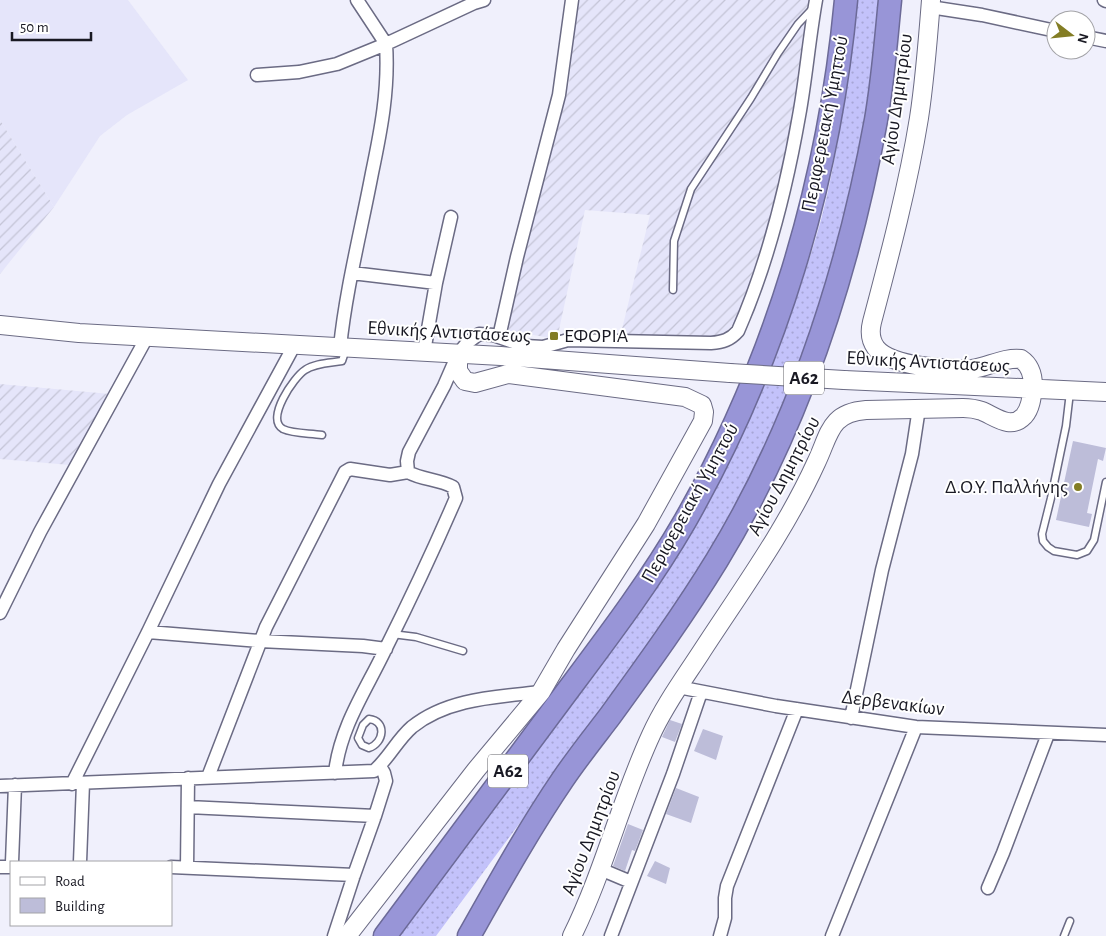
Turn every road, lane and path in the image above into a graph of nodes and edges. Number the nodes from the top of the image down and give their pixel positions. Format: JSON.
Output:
{"nodes":[{"id":1,"x":356,"y":0,"type":"edge"},
{"id":2,"x":484,"y":0,"type":"edge"},
{"id":3,"x":572,"y":0,"type":"edge"},
{"id":4,"x":846,"y":0,"type":"edge"},
{"id":5,"x":890,"y":0,"type":"edge"},
{"id":6,"x":816,"y":3,"type":"edge"},
{"id":7,"x":930,"y":3,"type":"edge"},
{"id":8,"x":1046,"y":29,"type":"edge"},
{"id":9,"x":386,"y":44,"type":"junction"},
{"id":10,"x":257,"y":75,"type":"dead end"},
{"id":11,"x":451,"y":217,"type":"dead end"},
{"id":12,"x":352,"y":273,"type":"junction"},
{"id":13,"x":436,"y":283,"type":"junction"},
{"id":14,"x":672,"y":290,"type":"dead end"},
{"id":15,"x":0,"y":325,"type":"edge"},
{"id":16,"x":499,"y":336,"type":"junction"},
{"id":17,"x":147,"y":337,"type":"junction"},
{"id":18,"x":295,"y":344,"type":"junction"},
{"id":19,"x":343,"y":347,"type":"junction"},
{"id":20,"x":424,"y":352,"type":"junction"},
{"id":21,"x":458,"y":354,"type":"junction"},
{"id":22,"x":1033,"y":389,"type":"junction"},
{"id":23,"x":1070,"y":391,"type":"junction"},
{"id":24,"x":1106,"y":392,"type":"edge"},
{"id":25,"x":919,"y":408,"type":"junction"},
{"id":26,"x":322,"y":434,"type":"dead end"},
{"id":27,"x":408,"y":472,"type":"junction"},
{"id":28,"x":1106,"y":482,"type":"edge"},
{"id":29,"x":0,"y":613,"type":"edge"},
{"id":30,"x":148,"y":632,"type":"junction"},
{"id":31,"x":392,"y":634,"type":"junction"},
{"id":32,"x":260,"y":641,"type":"junction"},
{"id":33,"x":386,"y":650,"type":"junction"},
{"id":34,"x":463,"y":651,"type":"dead end"},
{"id":35,"x":678,"y":687,"type":"junction"},
{"id":36,"x":541,"y":692,"type":"junction"},
{"id":37,"x":701,"y":692,"type":"junction"},
{"id":38,"x":797,"y":709,"type":"junction"},
{"id":39,"x":850,"y":718,"type":"junction"},
{"id":40,"x":348,"y":724,"type":"junction"},
{"id":41,"x":916,"y":727,"type":"junction"},
{"id":42,"x":360,"y":729,"type":"junction"},
{"id":43,"x":1048,"y":734,"type":"junction"},
{"id":44,"x":1106,"y":735,"type":"edge"},
{"id":45,"x":380,"y":766,"type":"junction"},
{"id":46,"x":335,"y":773,"type":"junction"},
{"id":47,"x":188,"y":778,"type":"junction"},
{"id":48,"x":208,"y":778,"type":"junction"},
{"id":49,"x":77,"y":783,"type":"junction"},
{"id":50,"x":14,"y":785,"type":"junction"},
{"id":51,"x":0,"y":786,"type":"edge"},
{"id":52,"x":188,"y":807,"type":"junction"},
{"id":53,"x":375,"y":816,"type":"junction"},
{"id":54,"x":12,"y":861,"type":"edge"},
{"id":55,"x":80,"y":861,"type":"edge"},
{"id":56,"x":172,"y":867,"type":"edge"},
{"id":57,"x":187,"y":868,"type":"junction"},
{"id":58,"x":600,"y":869,"type":"junction"},
{"id":59,"x":354,"y":875,"type":"junction"},
{"id":60,"x":632,"y":882,"type":"junction"},
{"id":61,"x":988,"y":888,"type":"dead end"},
{"id":62,"x":1070,"y":921,"type":"dead end"},
{"id":63,"x":334,"y":936,"type":"edge"},
{"id":64,"x":347,"y":936,"type":"edge"},
{"id":65,"x":385,"y":936,"type":"edge"},
{"id":66,"x":469,"y":936,"type":"edge"},
{"id":67,"x":572,"y":936,"type":"edge"},
{"id":68,"x":611,"y":936,"type":"edge"},
{"id":69,"x":720,"y":936,"type":"edge"},
{"id":70,"x":832,"y":936,"type":"edge"},
{"id":71,"x":1064,"y":936,"type":"edge"}],
"edges":[{"from":1,"to":9,"type":"street"},
{"from":2,"to":9,"type":"street"},
{"from":3,"to":16,"type":"street"},
{"from":4,"to":65,"type":"highway","name":"Περιφερειακή Υμηττού","number":"Α62"},
{"from":5,"to":66,"type":"highway","number":"Α62"},
{"from":6,"to":14,"type":"lane"},
{"from":6,"to":16,"type":"street"},
{"from":7,"to":8,"type":"street"},
{"from":7,"to":22,"type":"street","name":"Αγίου Δημητρίου"},
{"from":9,"to":10,"type":"street"},
{"from":9,"to":12,"type":"street"},
{"from":11,"to":13,"type":"street"},
{"from":12,"to":13,"type":"street"},
{"from":12,"to":19,"type":"street"},
{"from":13,"to":20,"type":"street"},
{"from":15,"to":17,"type":"street","name":"Εθνικής Αντιστάσεως"},
{"from":16,"to":21,"type":"street"},
{"from":17,"to":18,"type":"street","name":"Εθνικής Αντιστάσεως"},
{"from":17,"to":29,"type":"street"},
{"from":18,"to":19,"type":"street","name":"Εθνικής Αντιστάσεως"},
{"from":18,"to":30,"type":"street"},
{"from":19,"to":20,"type":"street","name":"Εθνικής Αντιστάσεως"},
{"from":19,"to":26,"type":"lane"},
{"from":20,"to":21,"type":"street","name":"Εθνικής Αντιστάσεως"},
{"from":21,"to":22,"type":"street","name":"Εθνικής Αντιστάσεως","bridge":true},
{"from":21,"to":27,"type":"street"},
{"from":21,"to":36,"type":"street"},
{"from":22,"to":23,"type":"street","name":"Εθνικής Αντιστάσεως"},
{"from":22,"to":25,"type":"street","name":"Αγίου Δημητρίου"},
{"from":23,"to":24,"type":"street","name":"Εθνικής Αντιστάσεως"},
{"from":23,"to":28,"type":"lane"},
{"from":25,"to":35,"type":"street","name":"Αγίου Δημητρίου"},
{"from":25,"to":39,"type":"street"},
{"from":27,"to":31,"type":"street"},
{"from":27,"to":32,"type":"street"},
{"from":30,"to":32,"type":"street"},
{"from":30,"to":49,"type":"street"},
{"from":31,"to":33,"type":"street"},
{"from":31,"to":34,"type":"lane"},
{"from":32,"to":33,"type":"street"},
{"from":32,"to":48,"type":"street"},
{"from":33,"to":40,"type":"street"},
{"from":35,"to":37,"type":"street","name":"Δερβενακίων"},
{"from":35,"to":58,"type":"street","name":"Αγίου Δημητρίου"},
{"from":36,"to":45,"type":"street"},
{"from":36,"to":64,"type":"street"},
{"from":37,"to":38,"type":"street","name":"Δερβενακίων"},
{"from":37,"to":60,"type":"street"},
{"from":38,"to":39,"type":"street","name":"Δερβενακίων"},
{"from":38,"to":69,"type":"street"},
{"from":39,"to":41,"type":"street","name":"Δερβενακίων"},
{"from":40,"to":42,"type":"lane"},
{"from":40,"to":46,"type":"street"},
{"from":41,"to":43,"type":"street","name":"Δερβενακίων"},
{"from":41,"to":70,"type":"street"},
{"from":42,"to":42,"type":"lane"},
{"from":43,"to":44,"type":"street","name":"Δερβενακίων"},
{"from":43,"to":61,"type":"street"},
{"from":45,"to":46,"type":"street"},
{"from":45,"to":53,"type":"street"},
{"from":46,"to":48,"type":"street"},
{"from":47,"to":48,"type":"street"},
{"from":47,"to":49,"type":"street"},
{"from":47,"to":52,"type":"street"},
{"from":49,"to":50,"type":"street"},
{"from":49,"to":55,"type":"street"},
{"from":50,"to":51,"type":"street"},
{"from":50,"to":54,"type":"street"},
{"from":52,"to":53,"type":"street"},
{"from":52,"to":57,"type":"street"},
{"from":53,"to":59,"type":"street"},
{"from":56,"to":57,"type":"street"},
{"from":57,"to":59,"type":"street"},
{"from":58,"to":60,"type":"street"},
{"from":58,"to":67,"type":"street","name":"Αγίου Δημητρίου"},
{"from":59,"to":63,"type":"street"},
{"from":60,"to":68,"type":"street"},
{"from":62,"to":71,"type":"lane"}]}
